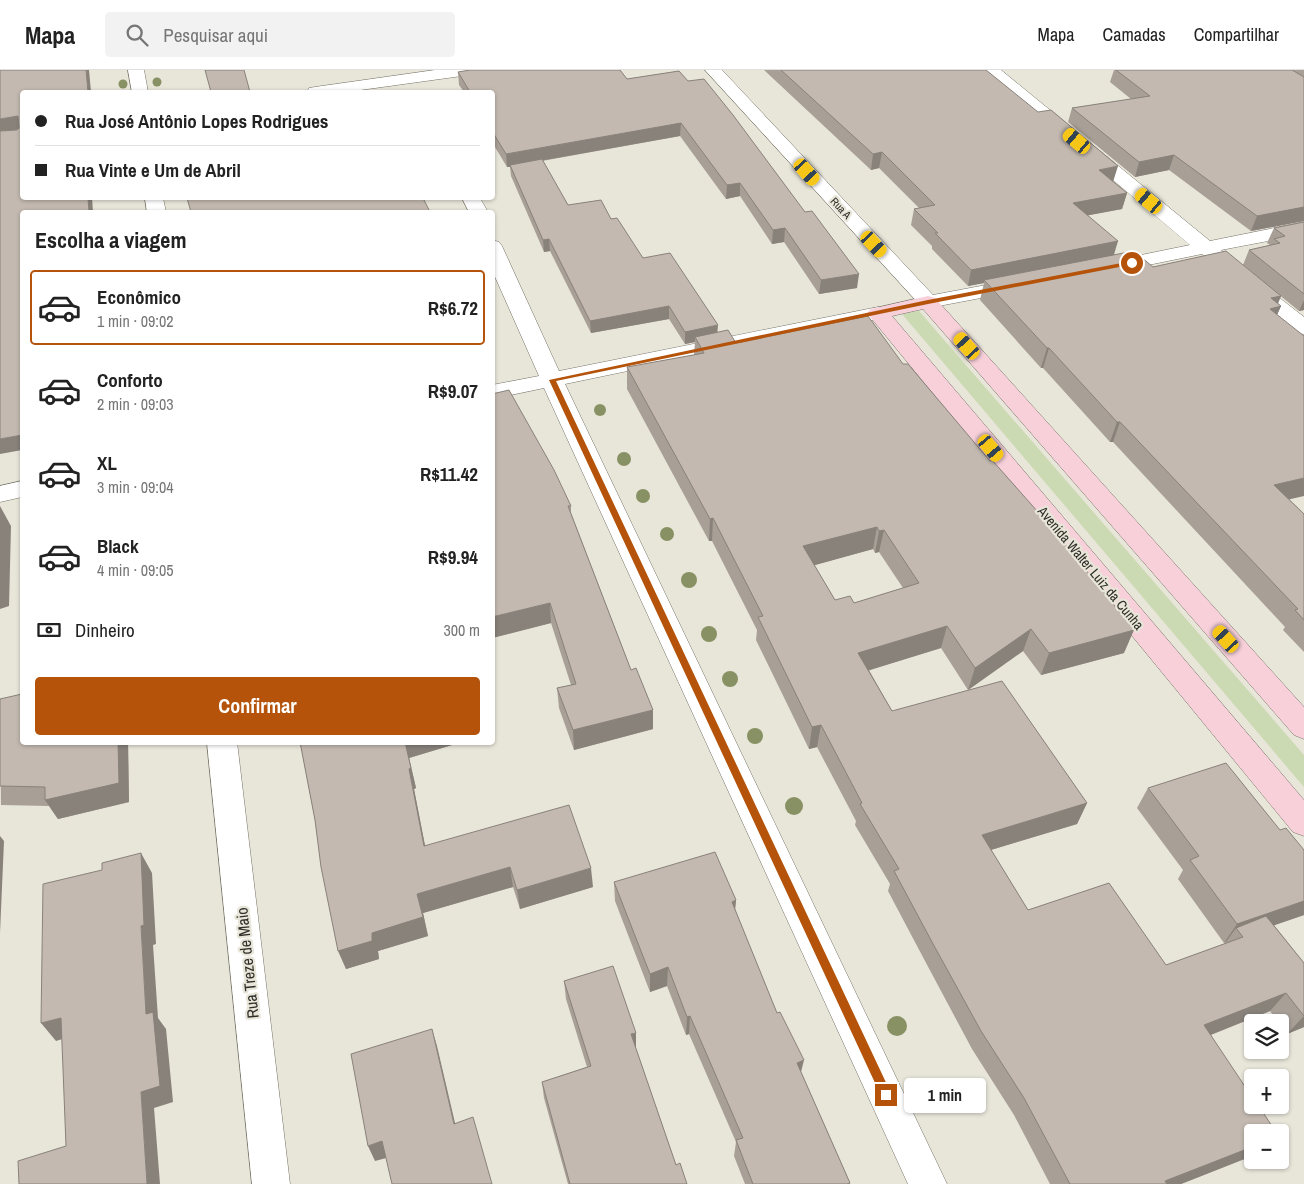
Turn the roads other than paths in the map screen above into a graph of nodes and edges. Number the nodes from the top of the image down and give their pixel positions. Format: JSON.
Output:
{"nodes":[{"id":1,"x":136,"y":70,"type":"edge"},
{"id":2,"x":468,"y":70,"type":"edge"},
{"id":3,"x":713,"y":70,"type":"edge"},
{"id":4,"x":991,"y":70,"type":"edge"},
{"id":5,"x":419,"y":80,"type":"edge"},
{"id":6,"x":140,"y":90,"type":"edge"},
{"id":7,"x":332,"y":90,"type":"edge"},
{"id":8,"x":1304,"y":228,"type":"edge"},
{"id":9,"x":1207,"y":248,"type":"junction"},
{"id":10,"x":495,"y":253,"type":"edge"},
{"id":11,"x":1092,"y":271,"type":"edge"},
{"id":12,"x":1034,"y":282,"type":"edge"},
{"id":13,"x":928,"y":302,"type":"junction"},
{"id":14,"x":878,"y":313,"type":"junction"},
{"id":15,"x":1304,"y":328,"type":"edge"},
{"id":16,"x":552,"y":380,"type":"junction"},
{"id":17,"x":495,"y":391,"type":"edge"},
{"id":18,"x":20,"y":489,"type":"edge"},
{"id":19,"x":0,"y":494,"type":"edge"},
{"id":20,"x":1304,"y":727,"type":"edge"},
{"id":21,"x":222,"y":745,"type":"edge"},
{"id":22,"x":1304,"y":823,"type":"edge"},
{"id":23,"x":271,"y":1184,"type":"edge"},
{"id":24,"x":928,"y":1184,"type":"edge"}],
"edges":[{"from":1,"to":6,"type":"street"},
{"from":2,"to":5,"type":"street"},
{"from":3,"to":13,"type":"street","name":"Rua A"},
{"from":4,"to":9,"type":"street"},
{"from":5,"to":7,"type":"street"},
{"from":8,"to":9,"type":"street"},
{"from":9,"to":11,"type":"street"},
{"from":9,"to":15,"type":"street"},
{"from":10,"to":16,"type":"street"},
{"from":12,"to":13,"type":"street"},
{"from":13,"to":14,"type":"street"},
{"from":13,"to":20,"type":"street"},
{"from":14,"to":16,"type":"street"},
{"from":14,"to":22,"type":"street","name":"Avenida Walter Luiz da Cunha"},
{"from":16,"to":17,"type":"street"},
{"from":16,"to":24,"type":"street"},
{"from":18,"to":19,"type":"street"},
{"from":21,"to":23,"type":"street","name":"Rua Treze de Maio"}]}
